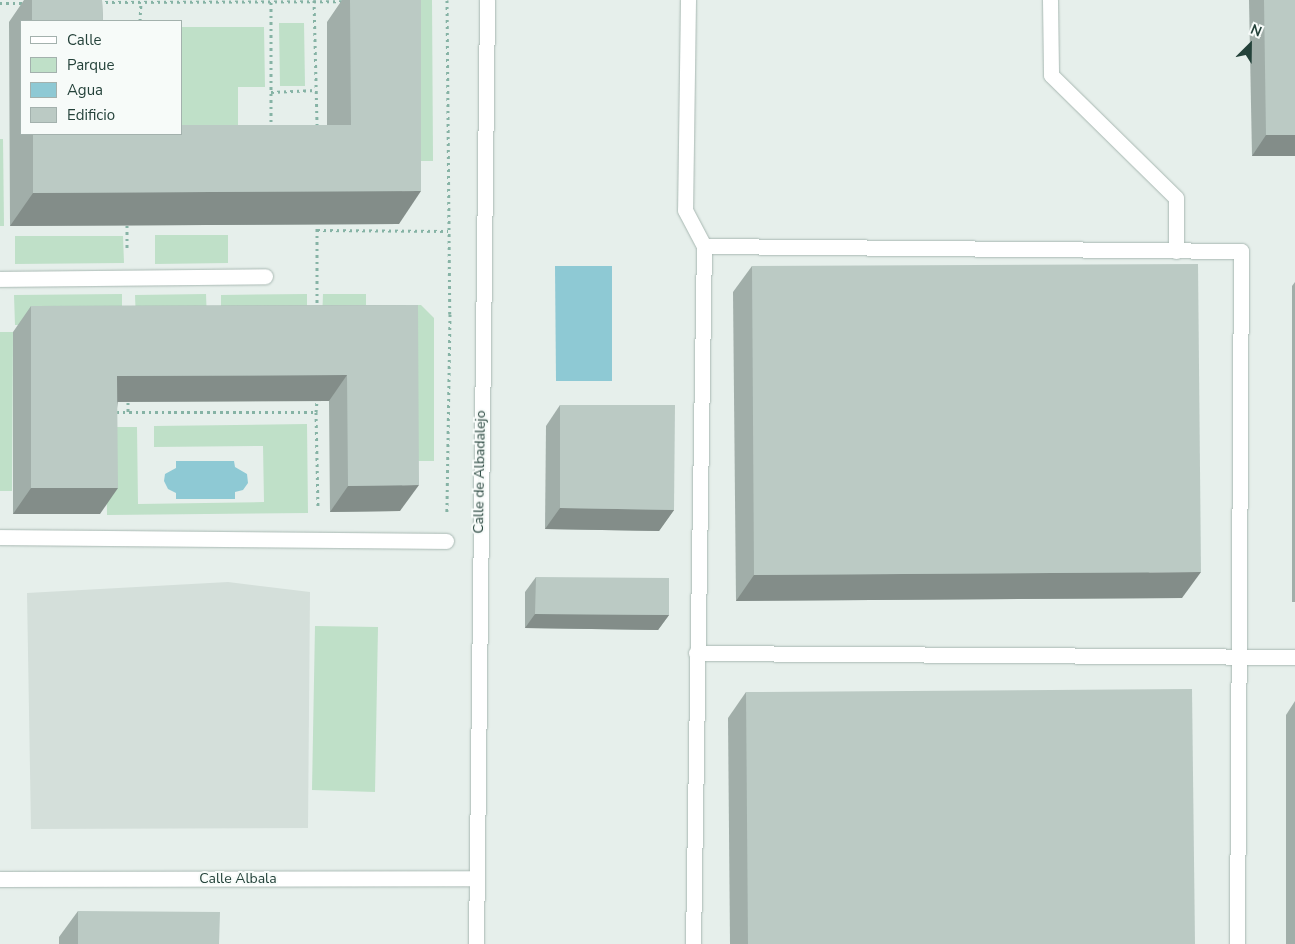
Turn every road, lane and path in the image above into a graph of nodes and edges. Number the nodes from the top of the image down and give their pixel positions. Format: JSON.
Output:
{"nodes":[{"id":1,"x":447,"y":0,"type":"edge"},
{"id":2,"x":486,"y":0,"type":"edge"},
{"id":3,"x":688,"y":0,"type":"edge"},
{"id":4,"x":1050,"y":0,"type":"edge"},
{"id":5,"x":271,"y":1,"type":"junction"},
{"id":6,"x":314,"y":1,"type":"edge"},
{"id":7,"x":352,"y":1,"type":"edge"},
{"id":8,"x":140,"y":2,"type":"junction"},
{"id":9,"x":0,"y":3,"type":"edge"},
{"id":10,"x":28,"y":3,"type":"dead end"},
{"id":11,"x":92,"y":3,"type":"edge"},
{"id":12,"x":140,"y":20,"type":"edge"},
{"id":13,"x":316,"y":90,"type":"junction"},
{"id":14,"x":271,"y":92,"type":"junction"},
{"id":15,"x":317,"y":137,"type":"edge"},
{"id":16,"x":271,"y":138,"type":"edge"},
{"id":17,"x":318,"y":225,"type":"edge"},
{"id":18,"x":317,"y":230,"type":"junction"},
{"id":19,"x":448,"y":231,"type":"junction"},
{"id":20,"x":704,"y":246,"type":"junction"},
{"id":21,"x":1176,"y":251,"type":"junction"},
{"id":22,"x":264,"y":276,"type":"dead end"},
{"id":23,"x":0,"y":279,"type":"edge"},
{"id":24,"x":317,"y":312,"type":"edge"},
{"id":25,"x":317,"y":401,"type":"edge"},
{"id":26,"x":128,"y":402,"type":"edge"},
{"id":27,"x":112,"y":412,"type":"edge"},
{"id":28,"x":128,"y":412,"type":"junction"},
{"id":29,"x":316,"y":412,"type":"junction"},
{"id":30,"x":318,"y":508,"type":"dead end"},
{"id":31,"x":0,"y":538,"type":"edge"},
{"id":32,"x":446,"y":542,"type":"joint"},
{"id":33,"x":696,"y":653,"type":"junction"},
{"id":34,"x":1238,"y":657,"type":"junction"},
{"id":35,"x":1295,"y":657,"type":"edge"},
{"id":36,"x":0,"y":878,"type":"edge"},
{"id":37,"x":476,"y":878,"type":"junction"},
{"id":38,"x":476,"y":944,"type":"edge"},
{"id":39,"x":693,"y":944,"type":"edge"},
{"id":40,"x":1236,"y":944,"type":"edge"}],
"edges":[{"from":1,"to":19,"type":"path"},
{"from":2,"to":37,"type":"street","name":"Calle de Albadalejo"},
{"from":3,"to":20,"type":"street"},
{"from":4,"to":21,"type":"street"},
{"from":5,"to":6,"type":"path"},
{"from":5,"to":8,"type":"path"},
{"from":5,"to":14,"type":"path"},
{"from":6,"to":7,"type":"path"},
{"from":6,"to":13,"type":"path"},
{"from":8,"to":11,"type":"path"},
{"from":8,"to":12,"type":"path"},
{"from":9,"to":10,"type":"path"},
{"from":13,"to":14,"type":"path"},
{"from":13,"to":15,"type":"path"},
{"from":14,"to":16,"type":"path"},
{"from":17,"to":18,"type":"path"},
{"from":18,"to":19,"type":"path"},
{"from":18,"to":24,"type":"path"},
{"from":19,"to":32,"type":"path"},
{"from":20,"to":21,"type":"street"},
{"from":20,"to":33,"type":"street"},
{"from":21,"to":34,"type":"street"},
{"from":22,"to":23,"type":"street"},
{"from":25,"to":29,"type":"path"},
{"from":26,"to":28,"type":"path"},
{"from":27,"to":28,"type":"path"},
{"from":28,"to":29,"type":"path"},
{"from":29,"to":30,"type":"path"},
{"from":31,"to":32,"type":"street"},
{"from":33,"to":34,"type":"street"},
{"from":33,"to":39,"type":"street"},
{"from":34,"to":35,"type":"street"},
{"from":34,"to":40,"type":"street"},
{"from":36,"to":37,"type":"street","name":"Calle Albala"},
{"from":37,"to":38,"type":"street","name":"Calle de Albadalejo"}]}
